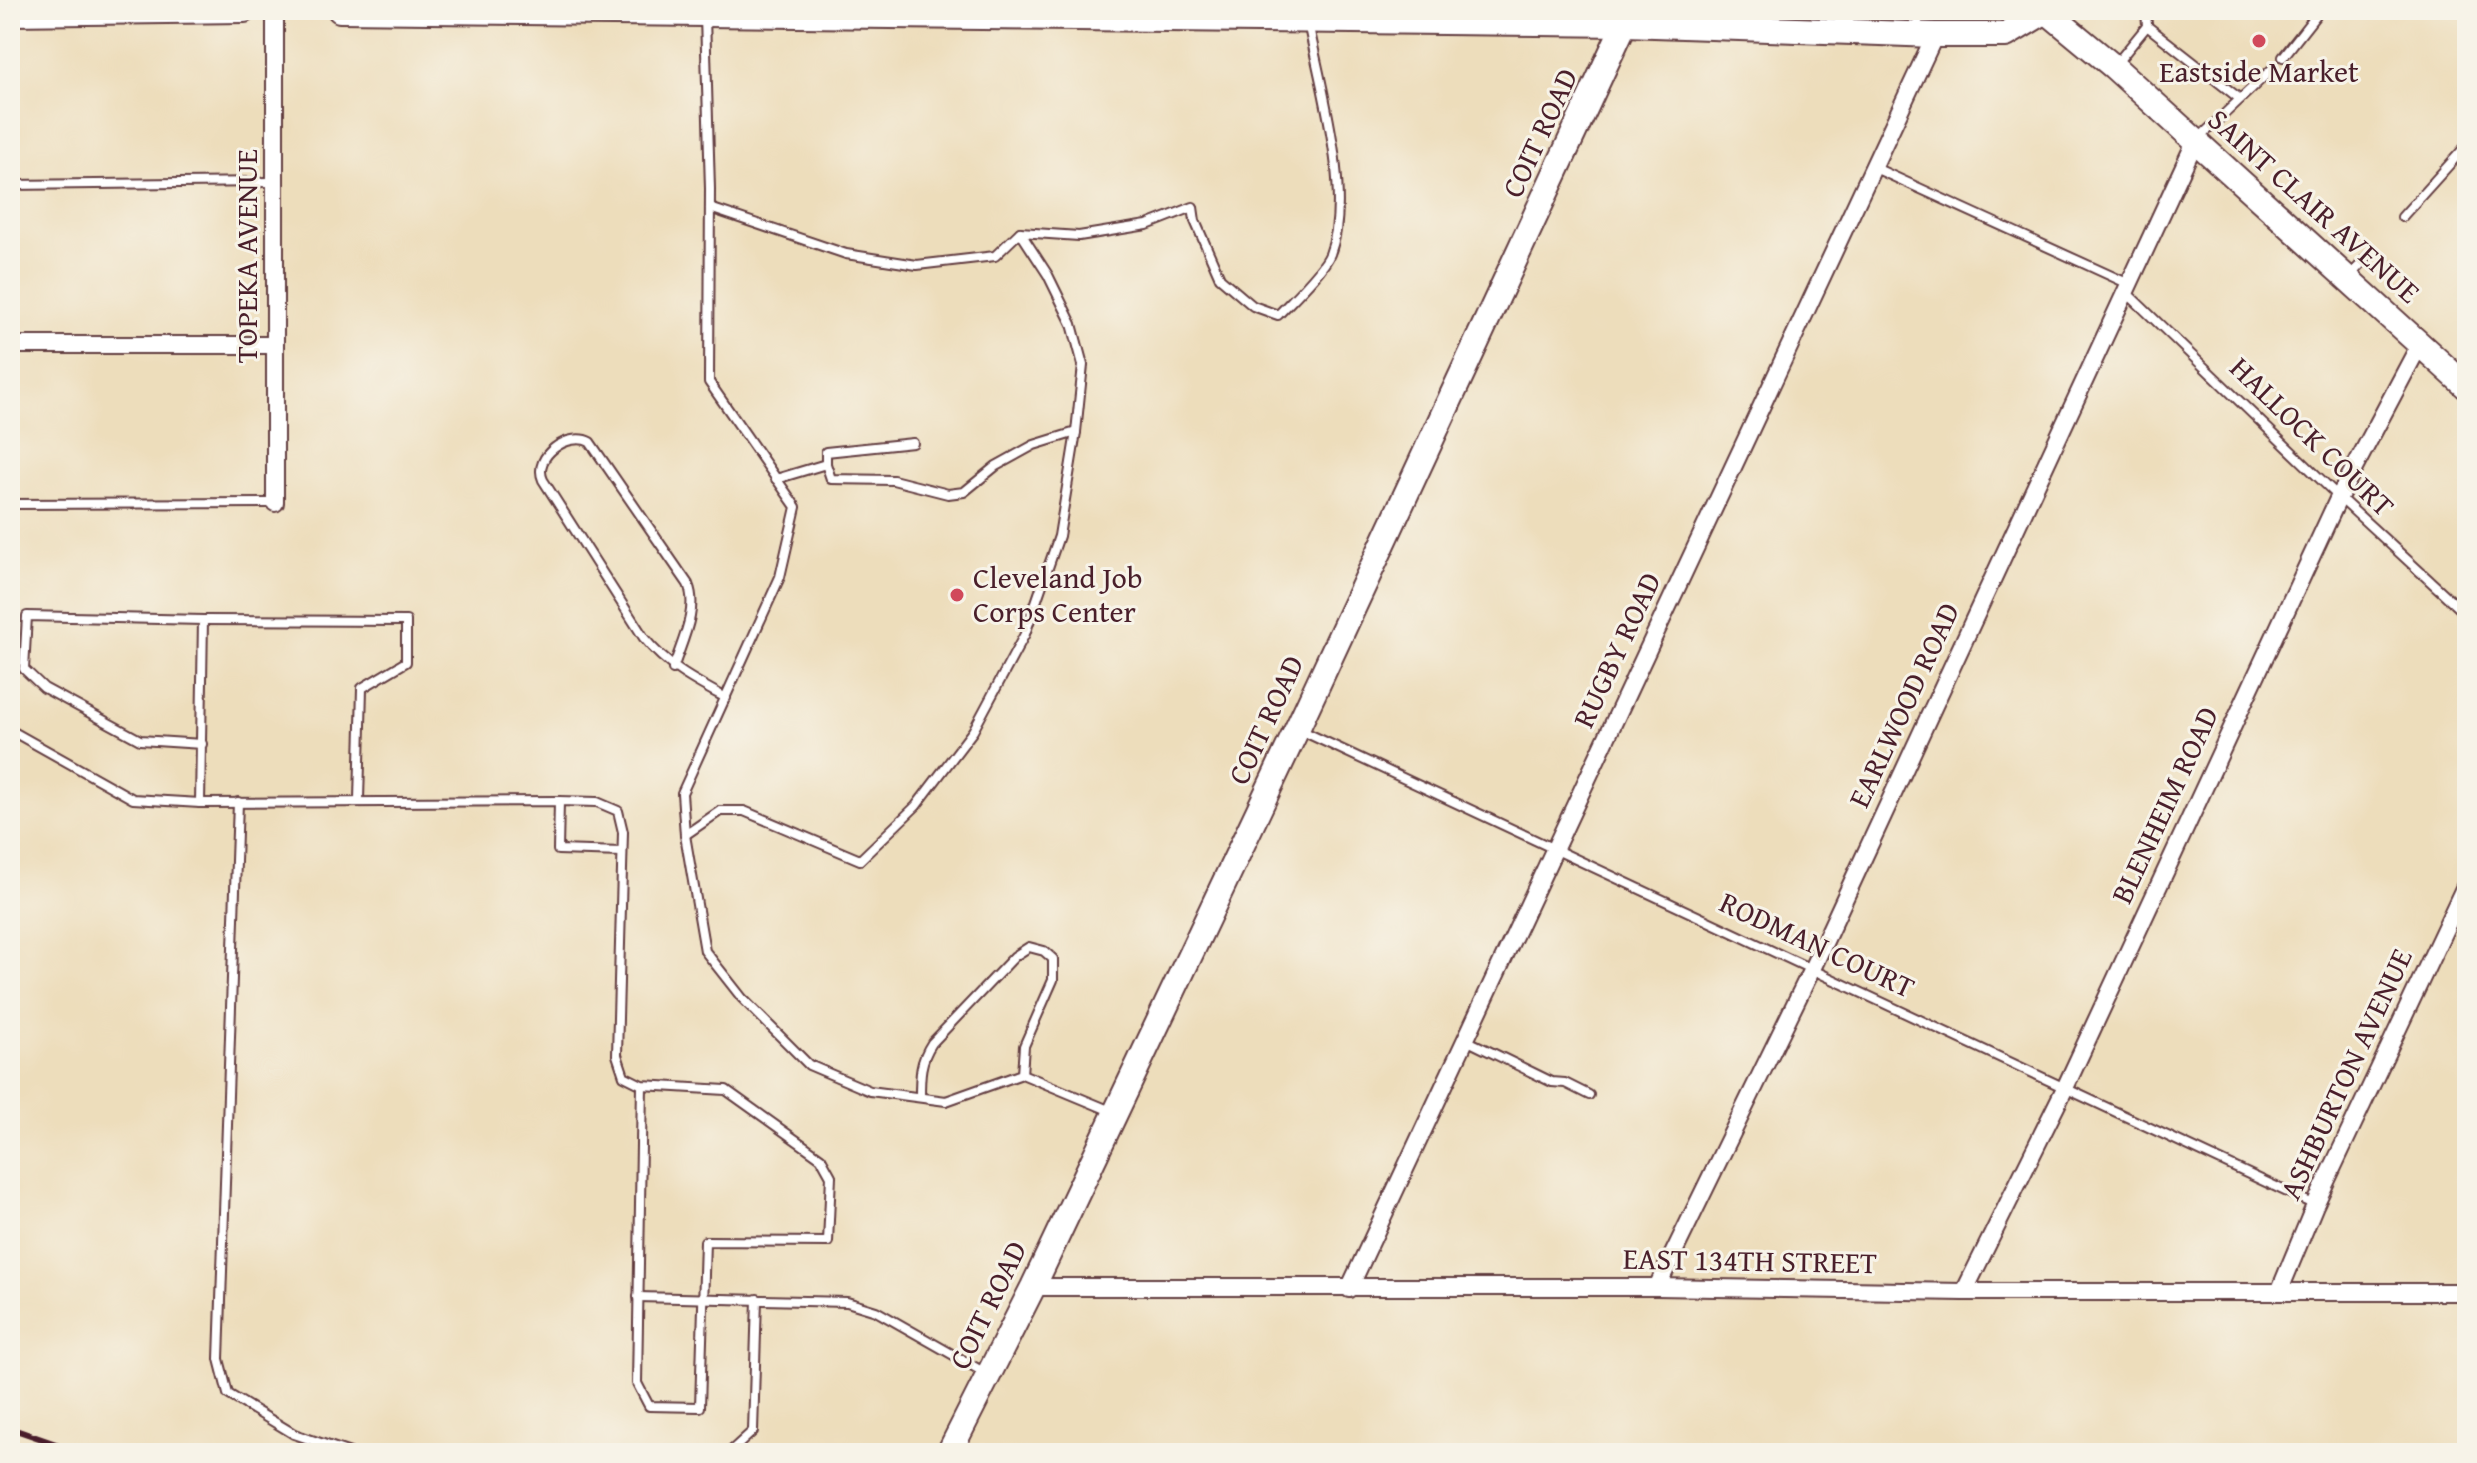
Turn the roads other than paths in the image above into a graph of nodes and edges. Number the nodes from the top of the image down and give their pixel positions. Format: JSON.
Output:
{"nodes":[{"id":1,"x":244,"y":10,"type":"edge"},
{"id":2,"x":275,"y":10,"type":"edge"},
{"id":3,"x":340,"y":10,"type":"edge"},
{"id":4,"x":454,"y":10,"type":"edge"},
{"id":5,"x":1921,"y":10,"type":"edge"},
{"id":6,"x":2047,"y":10,"type":"edge"},
{"id":7,"x":2146,"y":10,"type":"edge"},
{"id":8,"x":2320,"y":10,"type":"edge"},
{"id":9,"x":10,"y":13,"type":"edge"},
{"id":10,"x":705,"y":14,"type":"junction"},
{"id":11,"x":1628,"y":17,"type":"edge"},
{"id":12,"x":1308,"y":21,"type":"junction"},
{"id":13,"x":2147,"y":26,"type":"junction"},
{"id":14,"x":1925,"y":34,"type":"junction"},
{"id":15,"x":2283,"y":57,"type":"dead end"},
{"id":16,"x":2114,"y":67,"type":"junction"},
{"id":17,"x":2272,"y":69,"type":"dead end"},
{"id":18,"x":2240,"y":99,"type":"junction"},
{"id":19,"x":2195,"y":142,"type":"junction"},
{"id":20,"x":2467,"y":145,"type":"edge"},
{"id":21,"x":1875,"y":168,"type":"junction"},
{"id":22,"x":275,"y":182,"type":"junction"},
{"id":23,"x":10,"y":185,"type":"edge"},
{"id":24,"x":710,"y":208,"type":"junction"},
{"id":25,"x":2402,"y":217,"type":"dead end"},
{"id":26,"x":1020,"y":232,"type":"junction"},
{"id":27,"x":2370,"y":254,"type":"dead end"},
{"id":28,"x":2347,"y":279,"type":"junction"},
{"id":29,"x":2127,"y":288,"type":"junction"},
{"id":30,"x":2420,"y":344,"type":"junction"},
{"id":31,"x":10,"y":345,"type":"edge"},
{"id":32,"x":275,"y":345,"type":"junction"},
{"id":33,"x":2467,"y":387,"type":"edge"},
{"id":34,"x":1076,"y":432,"type":"junction"},
{"id":35,"x":913,"y":443,"type":"dead end"},
{"id":36,"x":826,"y":464,"type":"junction"},
{"id":37,"x":776,"y":479,"type":"junction"},
{"id":38,"x":2339,"y":497,"type":"junction"},
{"id":39,"x":275,"y":503,"type":"joint"},
{"id":40,"x":10,"y":504,"type":"edge"},
{"id":41,"x":2467,"y":615,"type":"edge"},
{"id":42,"x":203,"y":620,"type":"junction"},
{"id":43,"x":673,"y":669,"type":"junction"},
{"id":44,"x":726,"y":698,"type":"junction"},
{"id":45,"x":1297,"y":729,"type":"junction"},
{"id":46,"x":10,"y":730,"type":"edge"},
{"id":47,"x":202,"y":744,"type":"junction"},
{"id":48,"x":359,"y":800,"type":"junction"},
{"id":49,"x":559,"y":801,"type":"junction"},
{"id":50,"x":238,"y":802,"type":"junction"},
{"id":51,"x":200,"y":803,"type":"junction"},
{"id":52,"x":685,"y":835,"type":"junction"},
{"id":53,"x":1554,"y":849,"type":"junction"},
{"id":54,"x":622,"y":852,"type":"junction"},
{"id":55,"x":2467,"y":882,"type":"edge"},
{"id":56,"x":1812,"y":969,"type":"junction"},
{"id":57,"x":1465,"y":1040,"type":"junction"},
{"id":58,"x":1022,"y":1074,"type":"junction"},
{"id":59,"x":642,"y":1085,"type":"junction"},
{"id":60,"x":2065,"y":1088,"type":"junction"},
{"id":61,"x":1589,"y":1095,"type":"dead end"},
{"id":62,"x":920,"y":1097,"type":"junction"},
{"id":63,"x":1116,"y":1113,"type":"junction"},
{"id":64,"x":2315,"y":1205,"type":"junction"},
{"id":65,"x":1033,"y":1287,"type":"junction"},
{"id":66,"x":1657,"y":1287,"type":"junction"},
{"id":67,"x":1349,"y":1289,"type":"junction"},
{"id":68,"x":1964,"y":1292,"type":"junction"},
{"id":69,"x":2279,"y":1292,"type":"junction"},
{"id":70,"x":2467,"y":1292,"type":"edge"},
{"id":71,"x":638,"y":1297,"type":"junction"},
{"id":72,"x":704,"y":1297,"type":"junction"},
{"id":73,"x":757,"y":1299,"type":"junction"},
{"id":74,"x":989,"y":1375,"type":"junction"},
{"id":75,"x":350,"y":1453,"type":"edge"},
{"id":76,"x":729,"y":1453,"type":"edge"},
{"id":77,"x":949,"y":1453,"type":"edge"}],
"edges":[{"from":1,"to":9,"type":"street"},
{"from":2,"to":22,"type":"street","name":"TOPEKA AVENUE"},
{"from":3,"to":4,"type":"street"},
{"from":4,"to":10,"type":"street"},
{"from":5,"to":14,"type":"lane"},
{"from":6,"to":14,"type":"street"},
{"from":6,"to":16,"type":"street","name":"SAINT CLAIR AVENUE"},
{"from":7,"to":13,"type":"lane"},
{"from":8,"to":15,"type":"lane"},
{"from":10,"to":12,"type":"street"},
{"from":10,"to":24,"type":"lane"},
{"from":11,"to":12,"type":"street"},
{"from":11,"to":14,"type":"street"},
{"from":11,"to":45,"type":"street","name":"COIT ROAD"},
{"from":12,"to":26,"type":"lane"},
{"from":13,"to":16,"type":"lane"},
{"from":13,"to":18,"type":"lane"},
{"from":14,"to":21,"type":"street","name":"RUGBY ROAD"},
{"from":16,"to":19,"type":"street","name":"SAINT CLAIR AVENUE"},
{"from":17,"to":18,"type":"lane"},
{"from":18,"to":19,"type":"lane"},
{"from":19,"to":28,"type":"street","name":"SAINT CLAIR AVENUE"},
{"from":19,"to":29,"type":"street","name":"EARLWOOD ROAD"},
{"from":20,"to":25,"type":"lane"},
{"from":21,"to":29,"type":"lane","name":"HALLOCK COURT"},
{"from":21,"to":53,"type":"street","name":"RUGBY ROAD"},
{"from":22,"to":23,"type":"lane"},
{"from":22,"to":32,"type":"street","name":"TOPEKA AVENUE"},
{"from":24,"to":26,"type":"lane"},
{"from":24,"to":37,"type":"lane"},
{"from":26,"to":34,"type":"lane"},
{"from":27,"to":28,"type":"lane"},
{"from":28,"to":30,"type":"street","name":"SAINT CLAIR AVENUE"},
{"from":29,"to":38,"type":"lane","name":"HALLOCK COURT"},
{"from":29,"to":56,"type":"street","name":"EARLWOOD ROAD"},
{"from":30,"to":33,"type":"street","name":"SAINT CLAIR AVENUE"},
{"from":30,"to":38,"type":"street","name":"BLENHEIM ROAD"},
{"from":31,"to":32,"type":"street"},
{"from":32,"to":39,"type":"street","name":"TOPEKA AVENUE"},
{"from":34,"to":36,"type":"lane"},
{"from":34,"to":52,"type":"lane"},
{"from":35,"to":36,"type":"lane"},
{"from":36,"to":37,"type":"lane"},
{"from":37,"to":44,"type":"lane"},
{"from":38,"to":41,"type":"lane","name":"HALLOCK COURT"},
{"from":38,"to":60,"type":"street","name":"BLENHEIM ROAD"},
{"from":39,"to":40,"type":"lane"},
{"from":42,"to":47,"type":"lane"},
{"from":42,"to":47,"type":"lane"},
{"from":42,"to":48,"type":"lane"},
{"from":43,"to":43,"type":"lane"},
{"from":43,"to":44,"type":"lane"},
{"from":44,"to":52,"type":"lane"},
{"from":45,"to":53,"type":"lane","name":"RODMAN COURT"},
{"from":45,"to":63,"type":"street","name":"COIT ROAD"},
{"from":46,"to":51,"type":"lane"},
{"from":47,"to":51,"type":"lane"},
{"from":48,"to":49,"type":"lane"},
{"from":48,"to":50,"type":"lane"},
{"from":49,"to":54,"type":"lane"},
{"from":49,"to":54,"type":"lane"},
{"from":50,"to":51,"type":"lane"},
{"from":50,"to":75,"type":"lane"},
{"from":52,"to":62,"type":"lane"},
{"from":53,"to":56,"type":"lane","name":"RODMAN COURT"},
{"from":53,"to":57,"type":"street","name":"RUGBY ROAD"},
{"from":54,"to":59,"type":"lane"},
{"from":55,"to":64,"type":"street","name":"ASHBURTON AVENUE"},
{"from":56,"to":60,"type":"lane","name":"RODMAN COURT"},
{"from":56,"to":66,"type":"street","name":"EARLWOOD ROAD"},
{"from":57,"to":61,"type":"lane"},
{"from":57,"to":67,"type":"street","name":"RUGBY ROAD"},
{"from":58,"to":62,"type":"lane"},
{"from":58,"to":62,"type":"lane"},
{"from":58,"to":63,"type":"lane"},
{"from":59,"to":71,"type":"lane"},
{"from":59,"to":72,"type":"lane"},
{"from":60,"to":64,"type":"lane","name":"RODMAN COURT"},
{"from":60,"to":68,"type":"street","name":"BLENHEIM ROAD"},
{"from":63,"to":65,"type":"street","name":"COIT ROAD"},
{"from":64,"to":69,"type":"street","name":"ASHBURTON AVENUE"},
{"from":65,"to":67,"type":"street","name":"EAST 134TH STREET"},
{"from":65,"to":74,"type":"street","name":"COIT ROAD"},
{"from":66,"to":67,"type":"street","name":"EAST 134TH STREET"},
{"from":66,"to":68,"type":"street","name":"EAST 134TH STREET"},
{"from":68,"to":69,"type":"street","name":"EAST 134TH STREET"},
{"from":69,"to":70,"type":"street","name":"EAST 134TH STREET"},
{"from":71,"to":72,"type":"lane"},
{"from":71,"to":72,"type":"lane"},
{"from":72,"to":73,"type":"lane"},
{"from":73,"to":74,"type":"lane"},
{"from":73,"to":76,"type":"lane"},
{"from":74,"to":77,"type":"street","name":"COIT ROAD"}]}
